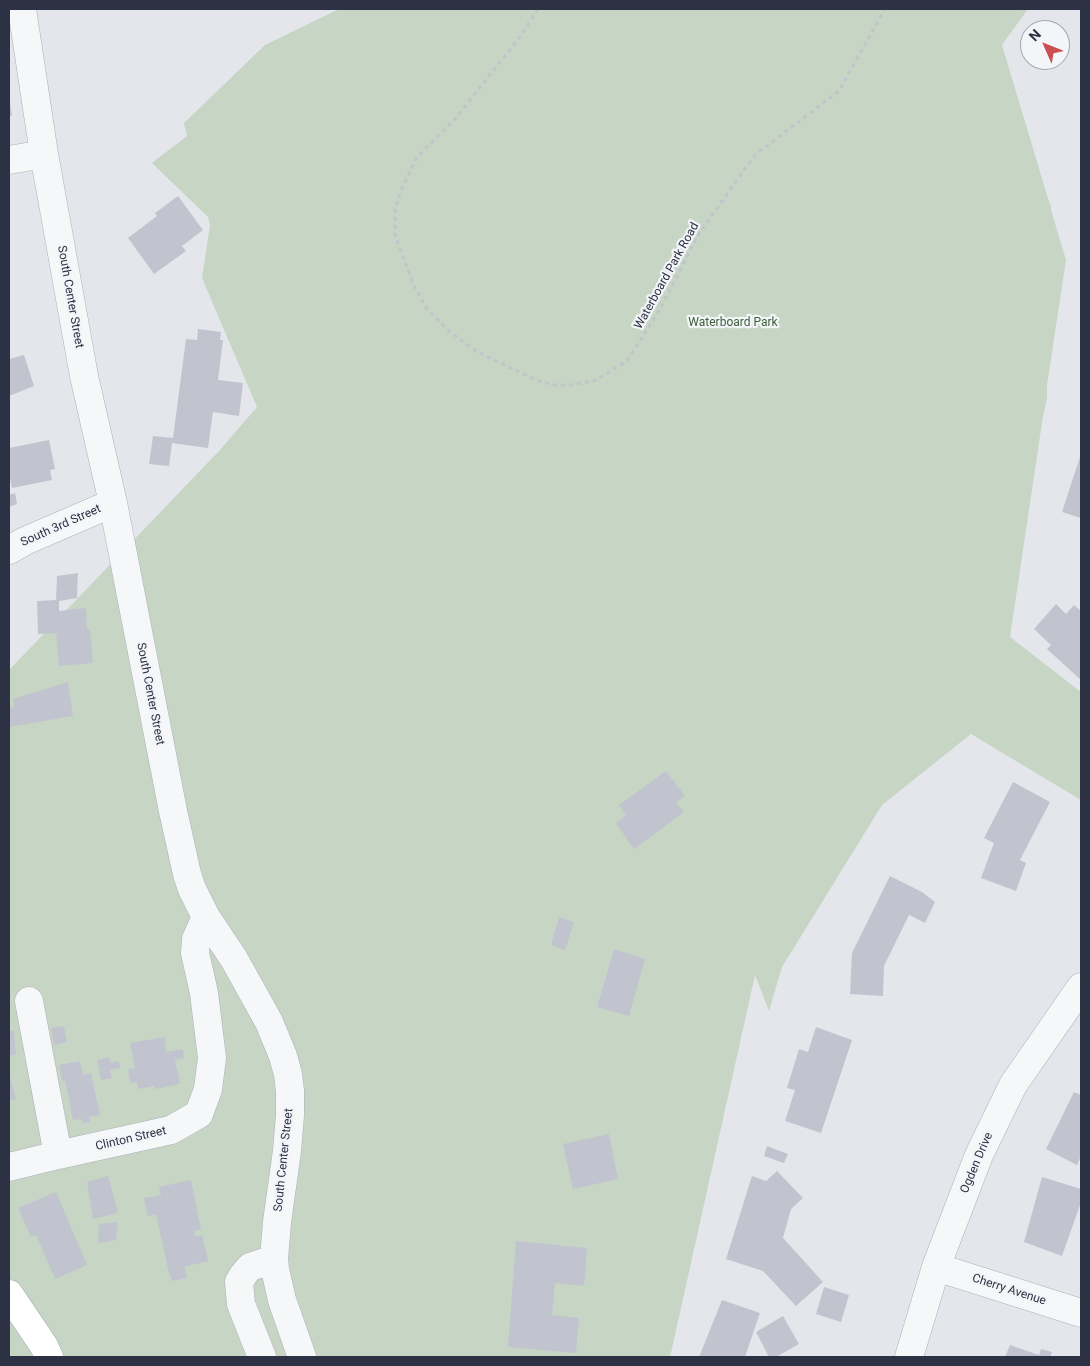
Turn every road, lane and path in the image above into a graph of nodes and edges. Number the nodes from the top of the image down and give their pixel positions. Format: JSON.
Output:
{"nodes":[{"id":1,"x":22,"y":9,"type":"edge"},
{"id":2,"x":538,"y":9,"type":"edge"},
{"id":3,"x":885,"y":9,"type":"edge"},
{"id":4,"x":44,"y":154,"type":"junction"},
{"id":5,"x":9,"y":160,"type":"edge"},
{"id":6,"x":113,"y":504,"type":"junction"},
{"id":7,"x":9,"y":550,"type":"edge"},
{"id":8,"x":206,"y":917,"type":"junction"},
{"id":9,"x":1081,"y":987,"type":"edge"},
{"id":10,"x":28,"y":1001,"type":"dead end"},
{"id":11,"x":58,"y":1155,"type":"junction"},
{"id":12,"x":9,"y":1167,"type":"edge"},
{"id":13,"x":274,"y":1260,"type":"junction"},
{"id":14,"x":936,"y":1267,"type":"junction"},
{"id":15,"x":9,"y":1294,"type":"edge"},
{"id":16,"x":1081,"y":1313,"type":"edge"},
{"id":17,"x":50,"y":1357,"type":"edge"},
{"id":18,"x":262,"y":1357,"type":"edge"},
{"id":19,"x":302,"y":1357,"type":"edge"},
{"id":20,"x":909,"y":1357,"type":"edge"}],
"edges":[{"from":1,"to":4,"type":"street","name":"South Center Street"},
{"from":2,"to":3,"type":"path","name":"Waterboard Park Road"},
{"from":4,"to":5,"type":"street"},
{"from":4,"to":6,"type":"street","name":"South Center Street"},
{"from":6,"to":7,"type":"street","name":"South 3rd Street"},
{"from":6,"to":8,"type":"street","name":"South Center Street"},
{"from":8,"to":11,"type":"street","name":"Clinton Street"},
{"from":8,"to":13,"type":"street","name":"South Center Street"},
{"from":9,"to":14,"type":"street","name":"Ogden Drive"},
{"from":10,"to":11,"type":"street"},
{"from":11,"to":12,"type":"street","name":"Clinton Street"},
{"from":13,"to":18,"type":"street"},
{"from":13,"to":19,"type":"street","name":"South Center Street"},
{"from":14,"to":16,"type":"street","name":"Cherry Avenue"},
{"from":14,"to":20,"type":"street","name":"Ogden Drive"},
{"from":15,"to":17,"type":"main road"}]}
